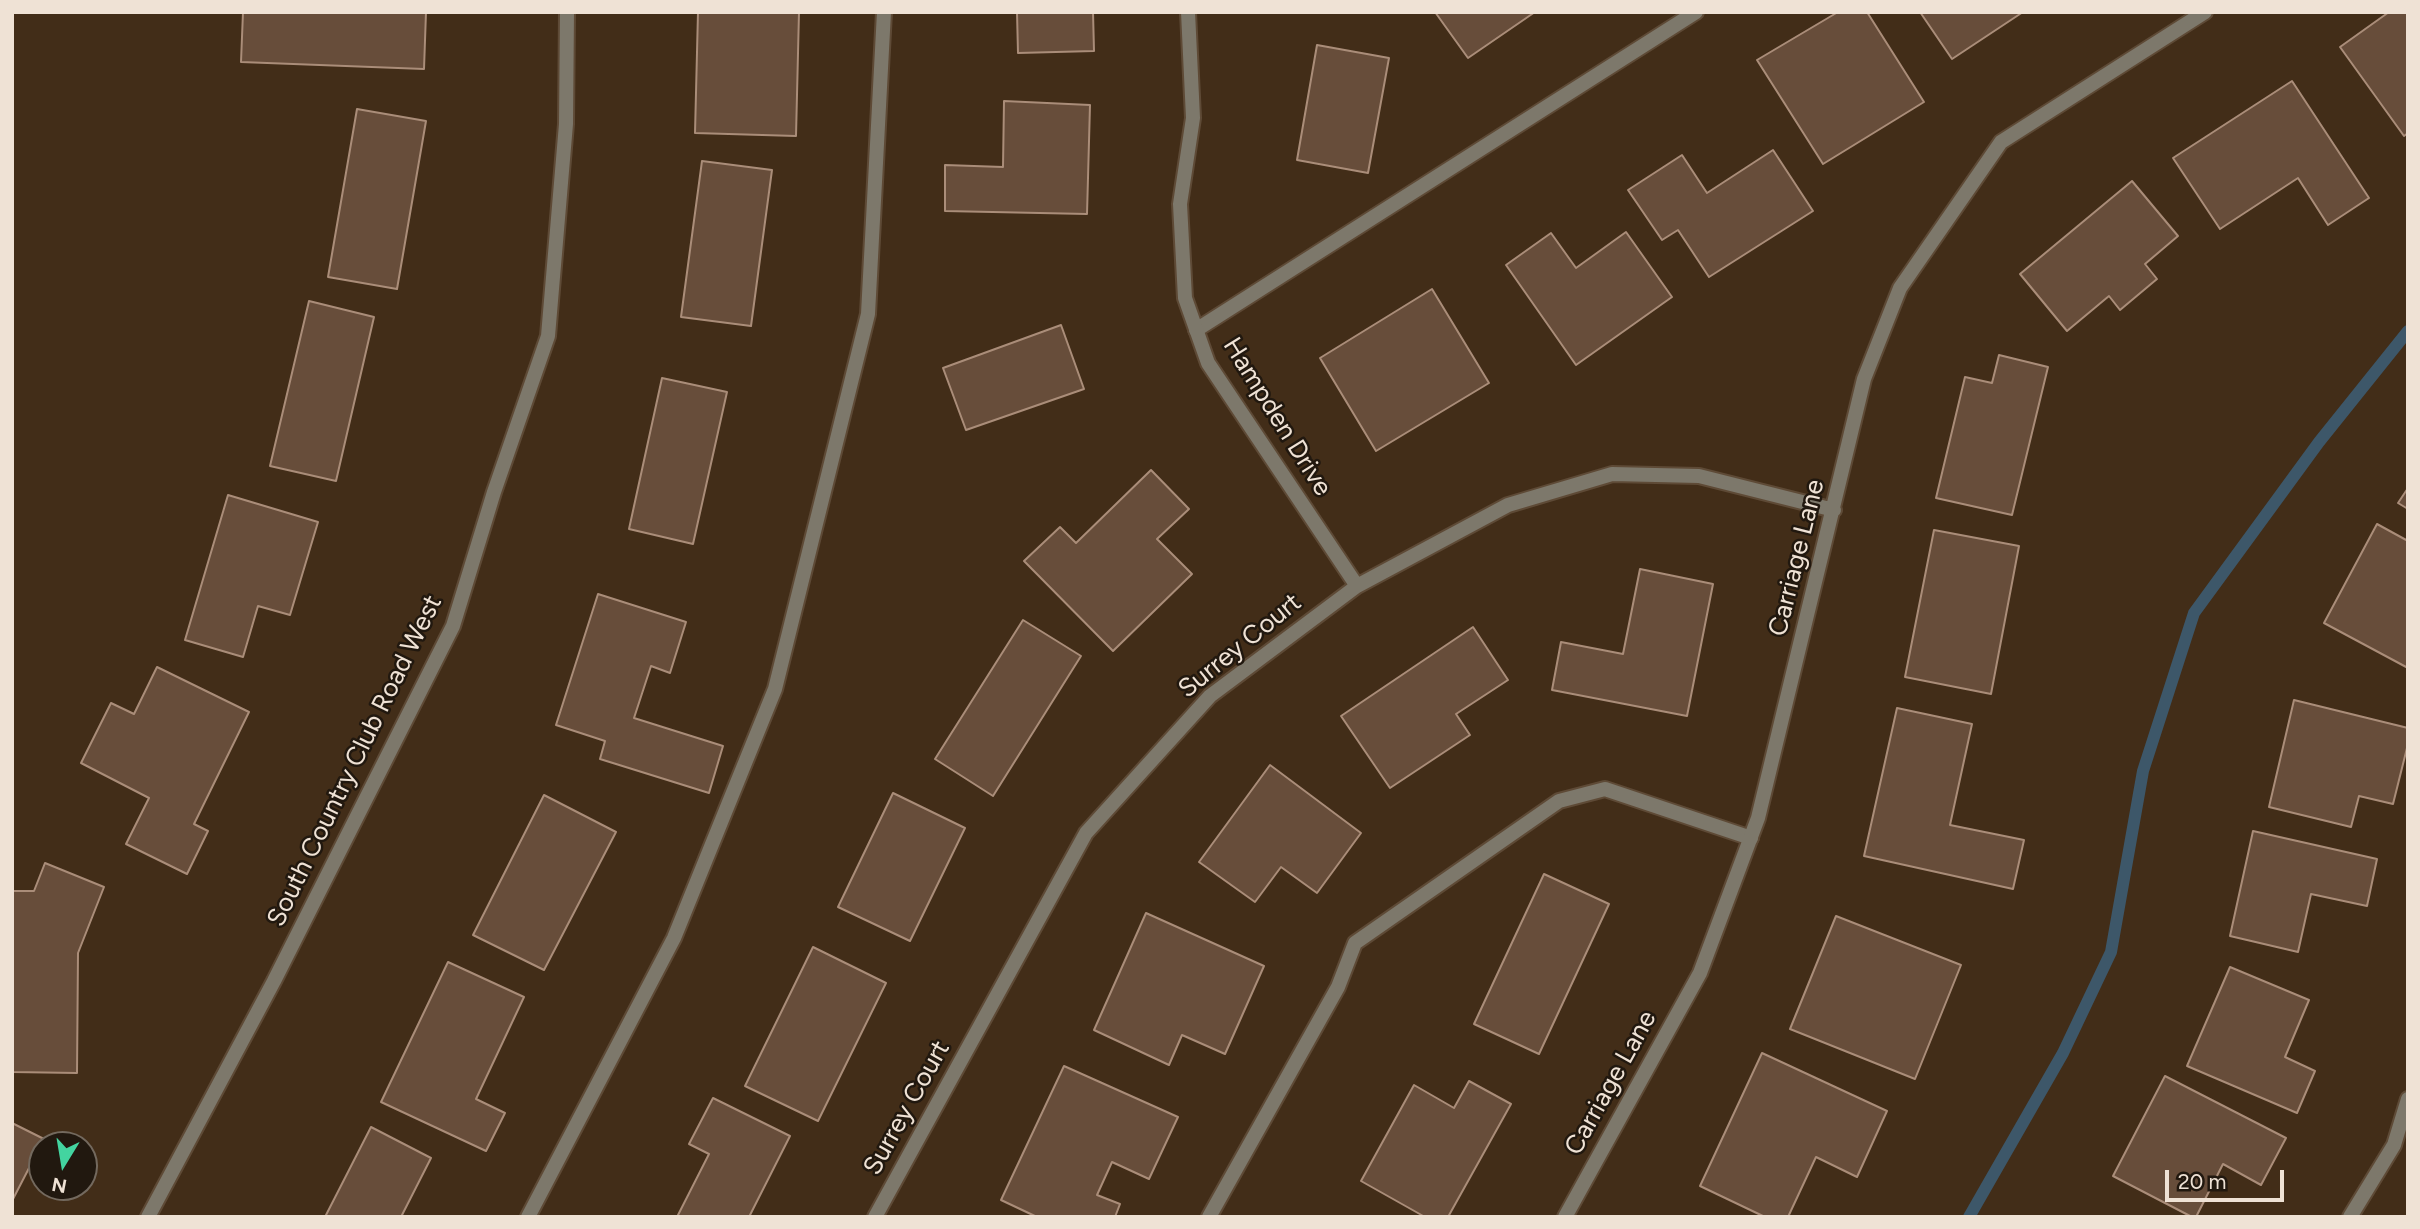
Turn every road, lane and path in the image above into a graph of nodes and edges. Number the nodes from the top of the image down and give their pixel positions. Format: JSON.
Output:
{"nodes":[{"id":1,"x":567,"y":12,"type":"edge"},
{"id":2,"x":884,"y":12,"type":"edge"},
{"id":3,"x":1188,"y":12,"type":"edge"},
{"id":4,"x":1696,"y":12,"type":"edge"},
{"id":5,"x":2205,"y":12,"type":"edge"},
{"id":6,"x":1196,"y":330,"type":"junction"},
{"id":7,"x":1834,"y":510,"type":"junction"},
{"id":8,"x":1357,"y":586,"type":"junction"},
{"id":9,"x":1751,"y":838,"type":"junction"},
{"id":10,"x":2408,"y":1099,"type":"edge"},
{"id":11,"x":148,"y":1217,"type":"edge"},
{"id":12,"x":528,"y":1217,"type":"edge"},
{"id":13,"x":875,"y":1217,"type":"edge"},
{"id":14,"x":1209,"y":1217,"type":"edge"},
{"id":15,"x":1565,"y":1217,"type":"edge"},
{"id":16,"x":2350,"y":1217,"type":"edge"}],
"edges":[{"from":1,"to":11,"type":"street","name":"South Country Club Road West"},
{"from":2,"to":12,"type":"street"},
{"from":3,"to":6,"type":"street","name":"Hampden Drive"},
{"from":4,"to":6,"type":"street"},
{"from":5,"to":7,"type":"street","name":"Carriage Lane"},
{"from":6,"to":8,"type":"street","name":"Hampden Drive"},
{"from":7,"to":8,"type":"street","name":"Surrey Court"},
{"from":7,"to":9,"type":"street","name":"Carriage Lane"},
{"from":8,"to":13,"type":"street","name":"Surrey Court"},
{"from":9,"to":14,"type":"street"},
{"from":9,"to":15,"type":"street","name":"Carriage Lane"},
{"from":10,"to":16,"type":"street"}]}
